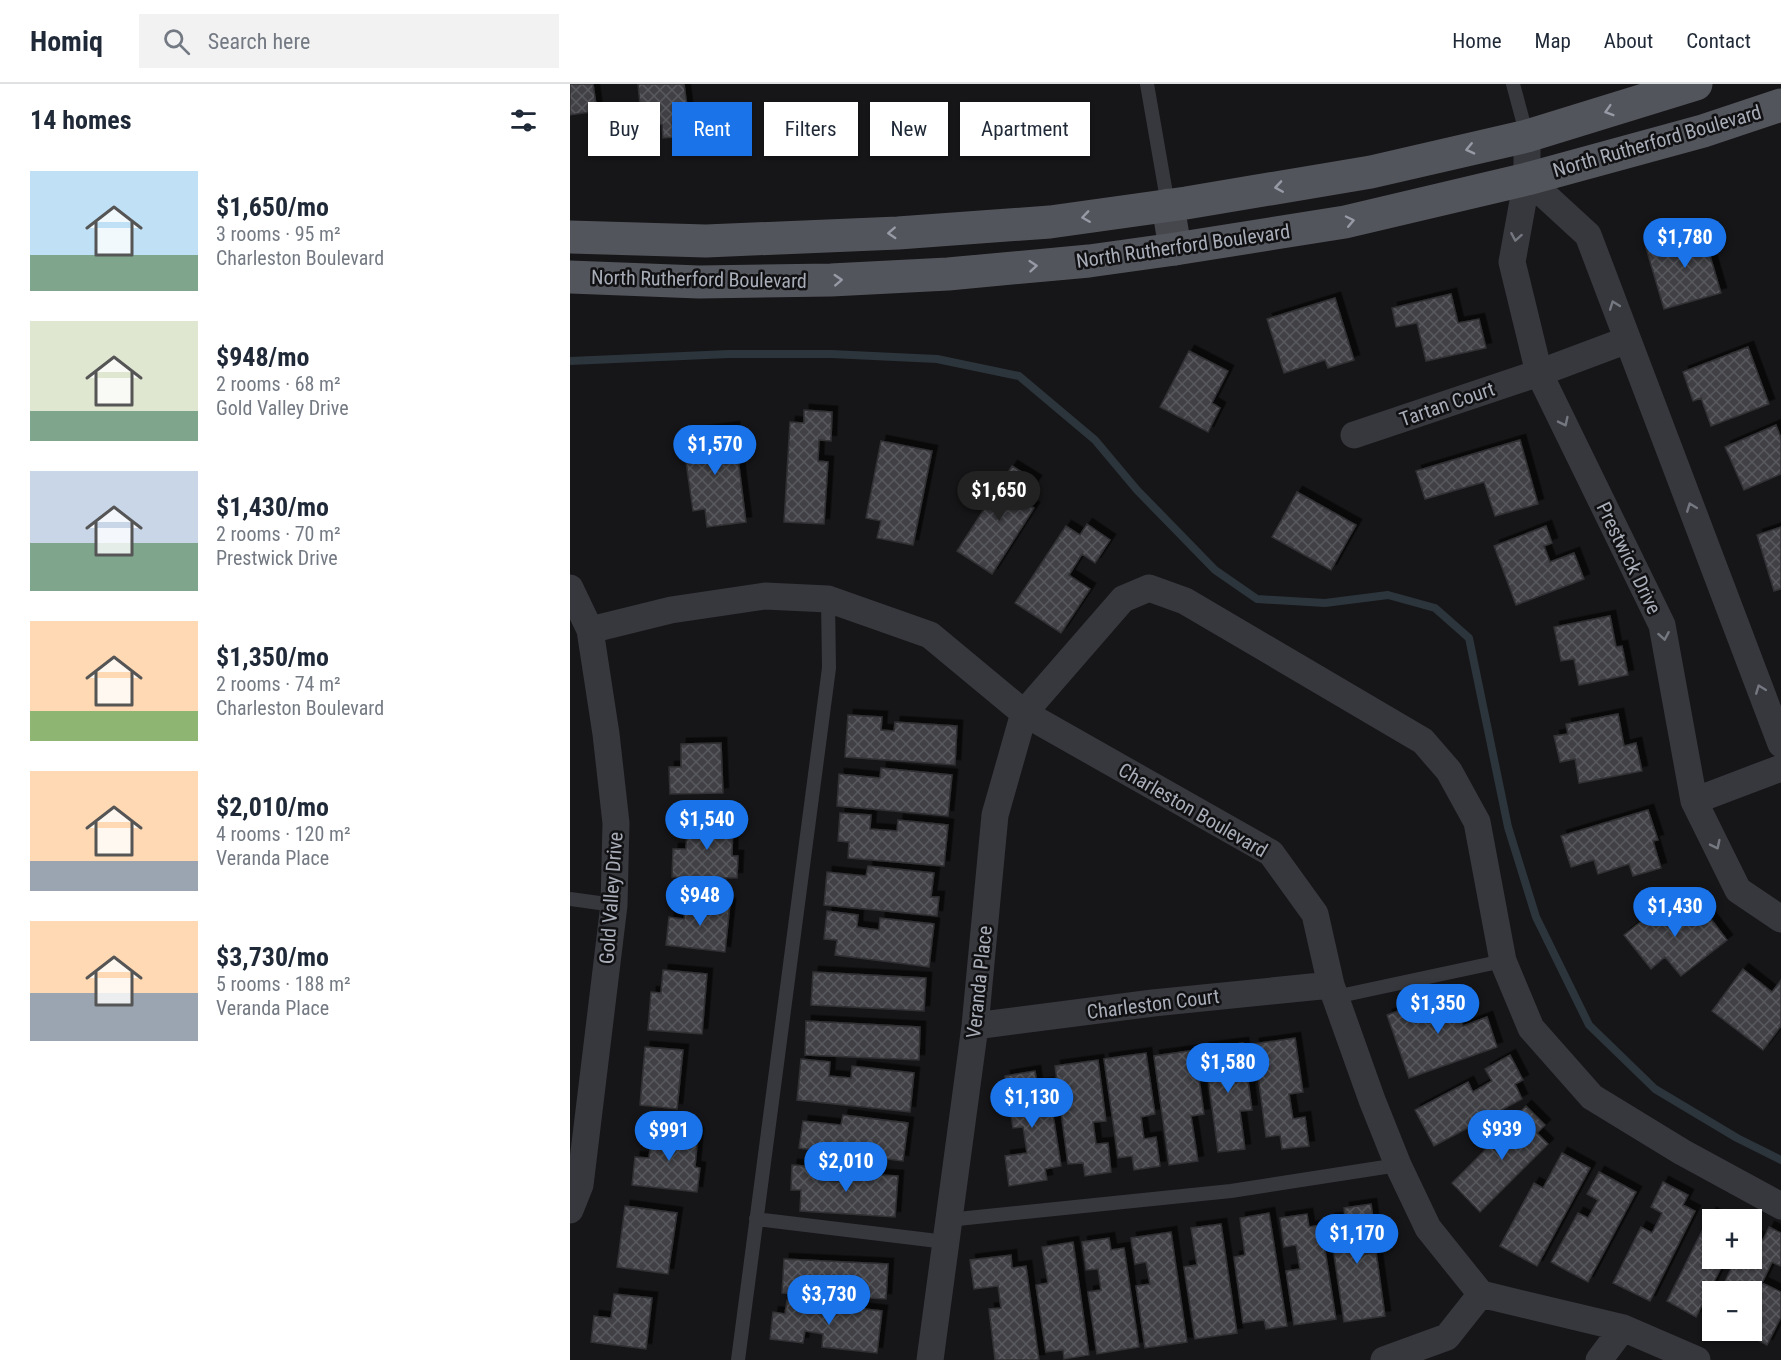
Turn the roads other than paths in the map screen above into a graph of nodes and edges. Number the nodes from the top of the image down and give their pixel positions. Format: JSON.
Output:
{"nodes":[{"id":1,"x":1147,"y":84,"type":"edge"},
{"id":2,"x":1513,"y":84,"type":"edge"},
{"id":3,"x":1696,"y":84,"type":"edge"},
{"id":4,"x":1781,"y":105,"type":"edge"},
{"id":5,"x":1527,"y":136,"type":"junction"},
{"id":6,"x":1527,"y":179,"type":"junction"},
{"id":7,"x":1168,"y":205,"type":"junction"},
{"id":8,"x":570,"y":237,"type":"edge"},
{"id":9,"x":1175,"y":249,"type":"junction"},
{"id":10,"x":570,"y":277,"type":"edge"},
{"id":11,"x":1628,"y":340,"type":"junction"},
{"id":12,"x":1539,"y":373,"type":"junction"},
{"id":13,"x":1354,"y":435,"type":"dead end"},
{"id":14,"x":570,"y":588,"type":"edge"},
{"id":15,"x":828,"y":599,"type":"junction"},
{"id":16,"x":590,"y":630,"type":"junction"},
{"id":17,"x":1024,"y":713,"type":"junction"},
{"id":18,"x":1781,"y":744,"type":"edge"},
{"id":19,"x":1781,"y":768,"type":"edge"},
{"id":20,"x":1694,"y":801,"type":"junction"},
{"id":21,"x":570,"y":898,"type":"edge"},
{"id":22,"x":614,"y":905,"type":"junction"},
{"id":23,"x":1781,"y":919,"type":"edge"},
{"id":24,"x":1503,"y":961,"type":"junction"},
{"id":25,"x":1333,"y":991,"type":"junction"},
{"id":26,"x":975,"y":1026,"type":"junction"},
{"id":27,"x":1398,"y":1165,"type":"junction"},
{"id":28,"x":1781,"y":1206,"type":"edge"},
{"id":29,"x":570,"y":1210,"type":"edge"},
{"id":30,"x":756,"y":1220,"type":"junction"},
{"id":31,"x":947,"y":1231,"type":"junction"},
{"id":32,"x":1481,"y":1294,"type":"junction"},
{"id":33,"x":1623,"y":1328,"type":"junction"},
{"id":34,"x":738,"y":1360,"type":"edge"},
{"id":35,"x":930,"y":1360,"type":"edge"},
{"id":36,"x":1384,"y":1360,"type":"edge"},
{"id":37,"x":1599,"y":1360,"type":"edge"},
{"id":38,"x":1697,"y":1360,"type":"edge"}],
"edges":[{"from":1,"to":7,"type":"lane"},
{"from":2,"to":5,"type":"lane"},
{"from":3,"to":5,"type":"main road","name":"North Rutherford Boulevard","one_way":true},
{"from":4,"to":6,"type":"main road","name":"North Rutherford Boulevard"},
{"from":5,"to":6,"type":"street","name":"Prestwick Drive"},
{"from":5,"to":7,"type":"main road","name":"North Rutherford Boulevard","one_way":true},
{"from":9,"to":6,"type":"main road","name":"North Rutherford Boulevard","one_way":true},
{"from":11,"to":6,"type":"street","one_way":true},
{"from":6,"to":12,"type":"street","name":"Prestwick Drive","one_way":true},
{"from":7,"to":8,"type":"main road","name":"North Rutherford Boulevard","one_way":true},
{"from":7,"to":9,"type":"main road"},
{"from":10,"to":9,"type":"main road","name":"North Rutherford Boulevard","one_way":true},
{"from":11,"to":12,"type":"street","name":"Tartan Court"},
{"from":18,"to":11,"type":"street","one_way":true},
{"from":12,"to":13,"type":"street","name":"Tartan Court"},
{"from":12,"to":20,"type":"street","name":"Prestwick Drive","one_way":true},
{"from":14,"to":16,"type":"street","name":"Gold Valley Drive"},
{"from":15,"to":16,"type":"street","name":"Charleston Boulevard"},
{"from":15,"to":17,"type":"street","name":"Charleston Boulevard"},
{"from":15,"to":30,"type":"lane"},
{"from":16,"to":22,"type":"street","name":"Gold Valley Drive"},
{"from":17,"to":24,"type":"street"},
{"from":17,"to":25,"type":"street","name":"Charleston Boulevard"},
{"from":17,"to":26,"type":"street","name":"Veranda Place"},
{"from":19,"to":20,"type":"street"},
{"from":20,"to":23,"type":"street","name":"Prestwick Drive","one_way":true},
{"from":21,"to":22,"type":"lane"},
{"from":22,"to":29,"type":"street","name":"Gold Valley Drive"},
{"from":24,"to":25,"type":"lane"},
{"from":24,"to":28,"type":"street"},
{"from":25,"to":26,"type":"street","name":"Charleston Court"},
{"from":25,"to":27,"type":"street","name":"Charleston Boulevard"},
{"from":26,"to":31,"type":"street","name":"Veranda Place"},
{"from":27,"to":31,"type":"lane"},
{"from":27,"to":32,"type":"street","name":"Charleston Boulevard"},
{"from":30,"to":31,"type":"lane"},
{"from":30,"to":34,"type":"lane"},
{"from":31,"to":35,"type":"street","name":"Veranda Place"},
{"from":32,"to":33,"type":"street"},
{"from":32,"to":36,"type":"street"},
{"from":33,"to":37,"type":"street"},
{"from":33,"to":38,"type":"street"}]}
